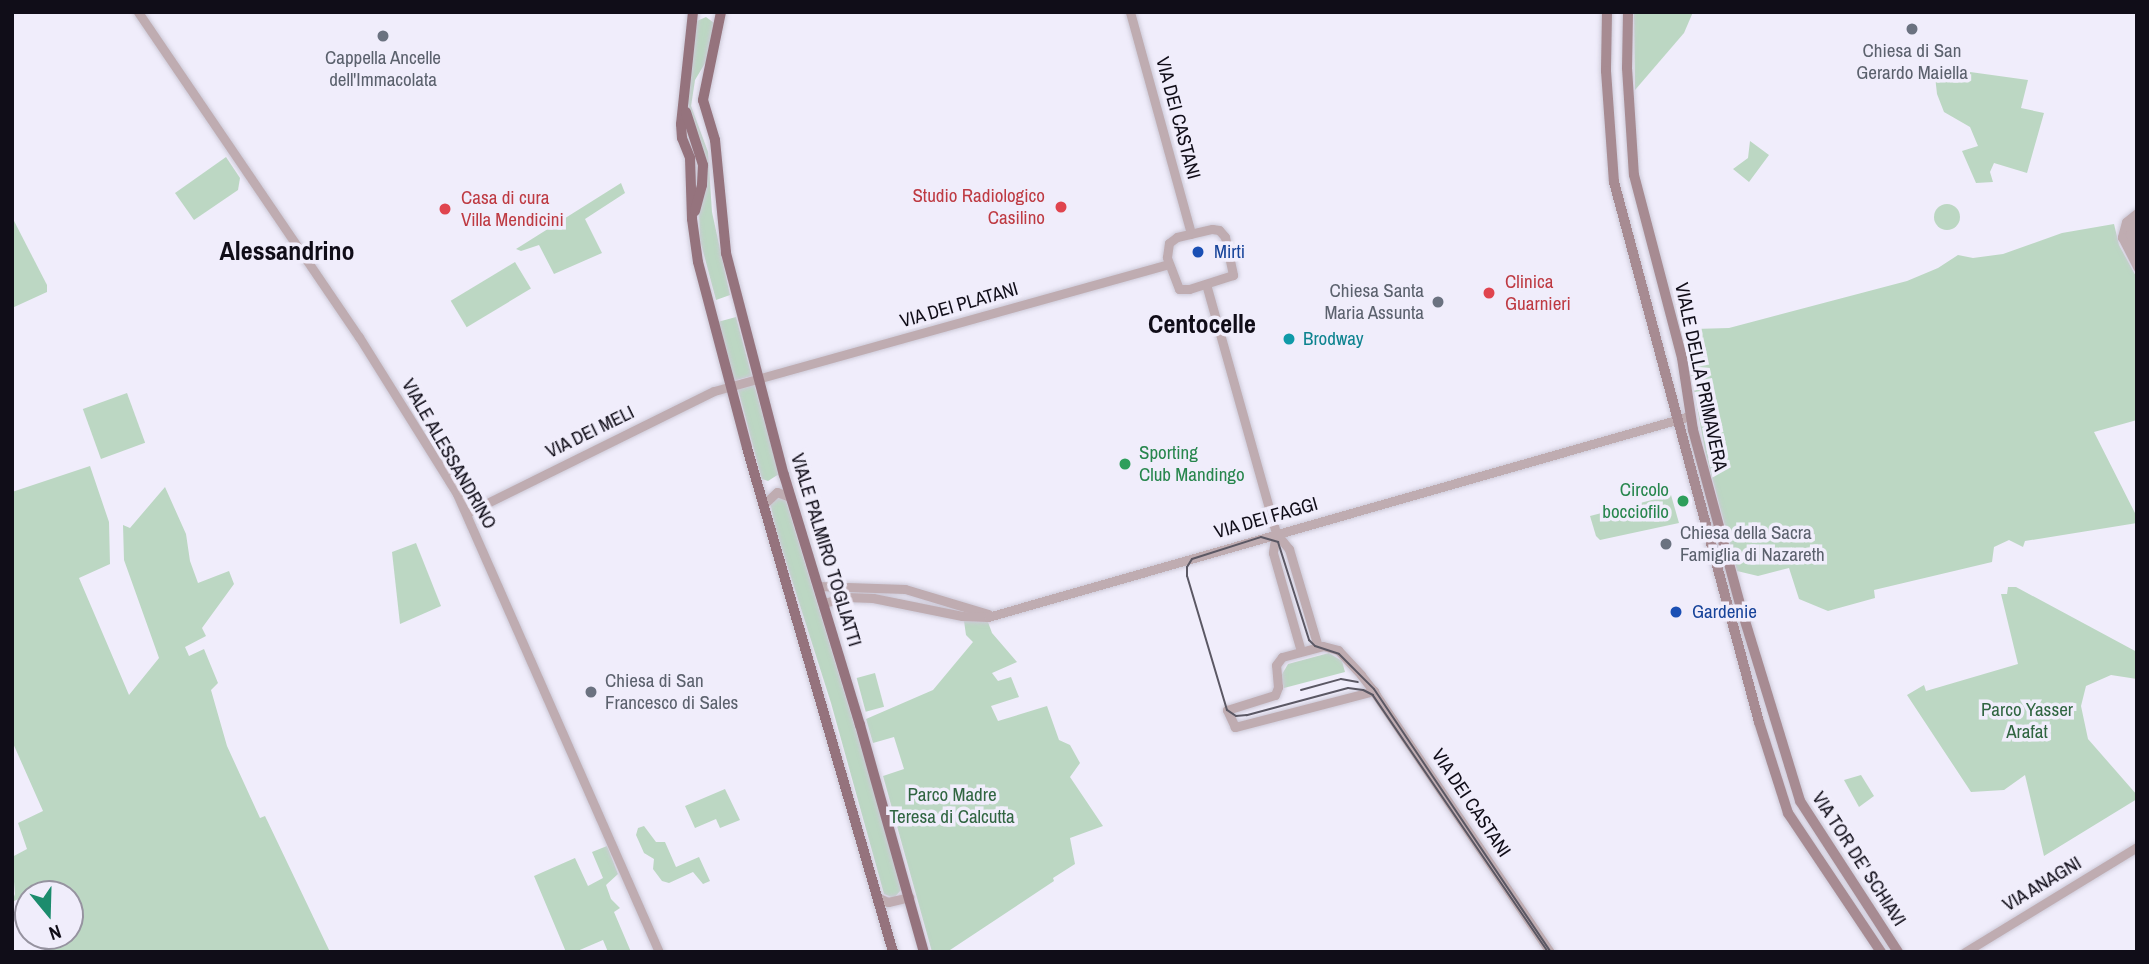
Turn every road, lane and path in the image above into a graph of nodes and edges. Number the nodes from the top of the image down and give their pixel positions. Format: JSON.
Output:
{"nodes":[{"id":1,"x":138,"y":12,"type":"edge"},
{"id":2,"x":693,"y":12,"type":"edge"},
{"id":3,"x":721,"y":12,"type":"edge"},
{"id":4,"x":1130,"y":12,"type":"edge"},
{"id":5,"x":1607,"y":12,"type":"edge"},
{"id":6,"x":1628,"y":12,"type":"edge"},
{"id":7,"x":683,"y":88,"type":"junction"},
{"id":8,"x":682,"y":101,"type":"junction"},
{"id":9,"x":2137,"y":213,"type":"edge"},
{"id":10,"x":692,"y":219,"type":"junction"},
{"id":11,"x":2137,"y":219,"type":"edge"},
{"id":12,"x":1191,"y":234,"type":"junction"},
{"id":13,"x":2137,"y":253,"type":"edge"},
{"id":14,"x":1169,"y":264,"type":"junction"},
{"id":15,"x":2137,"y":267,"type":"edge"},
{"id":16,"x":1206,"y":284,"type":"junction"},
{"id":17,"x":759,"y":380,"type":"junction"},
{"id":18,"x":730,"y":387,"type":"junction"},
{"id":19,"x":1690,"y":416,"type":"junction"},
{"id":20,"x":1678,"y":419,"type":"junction"},
{"id":21,"x":790,"y":497,"type":"junction"},
{"id":22,"x":763,"y":505,"type":"junction"},
{"id":23,"x":467,"y":513,"type":"junction"},
{"id":24,"x":1276,"y":533,"type":"junction"},
{"id":25,"x":818,"y":586,"type":"junction"},
{"id":26,"x":824,"y":603,"type":"junction"},
{"id":27,"x":993,"y":615,"type":"junction"},
{"id":28,"x":1318,"y":647,"type":"junction"},
{"id":29,"x":1301,"y":651,"type":"junction"},
{"id":30,"x":1374,"y":691,"type":"junction"},
{"id":31,"x":1781,"y":743,"type":"joint"},
{"id":32,"x":1766,"y":746,"type":"joint"},
{"id":33,"x":2137,"y":847,"type":"edge"},
{"id":34,"x":909,"y":897,"type":"junction"},
{"id":35,"x":879,"y":898,"type":"junction"},
{"id":36,"x":659,"y":952,"type":"edge"},
{"id":37,"x":893,"y":952,"type":"edge"},
{"id":38,"x":924,"y":952,"type":"edge"},
{"id":39,"x":1549,"y":952,"type":"edge"},
{"id":40,"x":1881,"y":952,"type":"edge"},
{"id":41,"x":1898,"y":952,"type":"edge"},
{"id":42,"x":1965,"y":952,"type":"edge"}],
"edges":[{"from":1,"to":23,"type":"street","name":"VIALE ALESSANDRINO"},
{"from":2,"to":7,"type":"main road"},
{"from":3,"to":17,"type":"main road","name":"VIALE PALMIRO TOGLIATTI"},
{"from":4,"to":12,"type":"street","name":"VIA DEI CASTANI"},
{"from":5,"to":20,"type":"main road","name":"VIALE DELLA PRIMAVERA"},
{"from":6,"to":19,"type":"main road","name":"VIALE DELLA PRIMAVERA"},
{"from":7,"to":8,"type":"main road"},
{"from":7,"to":10,"type":"main road"},
{"from":8,"to":10,"type":"main road"},
{"from":8,"to":10,"type":"main road"},
{"from":9,"to":15,"type":"street"},
{"from":10,"to":18,"type":"main road"},
{"from":11,"to":13,"type":"street"},
{"from":12,"to":14,"type":"street"},
{"from":12,"to":16,"type":"street"},
{"from":14,"to":16,"type":"street"},
{"from":14,"to":17,"type":"street","name":"VIA DEI PLATANI"},
{"from":16,"to":24,"type":"street"},
{"from":17,"to":18,"type":"street","name":"VIA DEI PLATANI"},
{"from":17,"to":21,"type":"main road","name":"VIALE PALMIRO TOGLIATTI"},
{"from":18,"to":22,"type":"main road"},
{"from":18,"to":23,"type":"street","name":"VIA DEI MELI"},
{"from":19,"to":20,"type":"street","name":"VIA DEI FAGGI"},
{"from":19,"to":31,"type":"main road","name":"VIALE DELLA PRIMAVERA"},
{"from":20,"to":24,"type":"street","name":"VIA DEI FAGGI"},
{"from":20,"to":32,"type":"main road","name":"VIALE DELLA PRIMAVERA"},
{"from":21,"to":22,"type":"street"},
{"from":21,"to":25,"type":"main road","name":"VIALE PALMIRO TOGLIATTI"},
{"from":22,"to":35,"type":"main road"},
{"from":23,"to":36,"type":"street","name":"VIALE ALESSANDRINO"},
{"from":24,"to":27,"type":"street","name":"VIA DEI FAGGI"},
{"from":24,"to":28,"type":"street"},
{"from":24,"to":29,"type":"street"},
{"from":25,"to":26,"type":"main road","name":"VIALE PALMIRO TOGLIATTI"},
{"from":25,"to":27,"type":"street"},
{"from":26,"to":27,"type":"street","name":"VIA DEI FAGGI"},
{"from":26,"to":34,"type":"main road","name":"VIALE PALMIRO TOGLIATTI"},
{"from":28,"to":29,"type":"street"},
{"from":28,"to":30,"type":"street","name":"VIA DEI CASTANI"},
{"from":29,"to":30,"type":"street"},
{"from":30,"to":39,"type":"street","name":"VIA DEI CASTANI"},
{"from":31,"to":41,"type":"main road","name":"VIA TOR DE' SCHIAVI"},
{"from":32,"to":40,"type":"main road","name":"VIA TOR DE' SCHIAVI"},
{"from":33,"to":42,"type":"street","name":"VIA ANAGNI"},
{"from":34,"to":35,"type":"street"},
{"from":34,"to":38,"type":"main road","name":"VIALE PALMIRO TOGLIATTI"},
{"from":35,"to":37,"type":"main road"}]}
